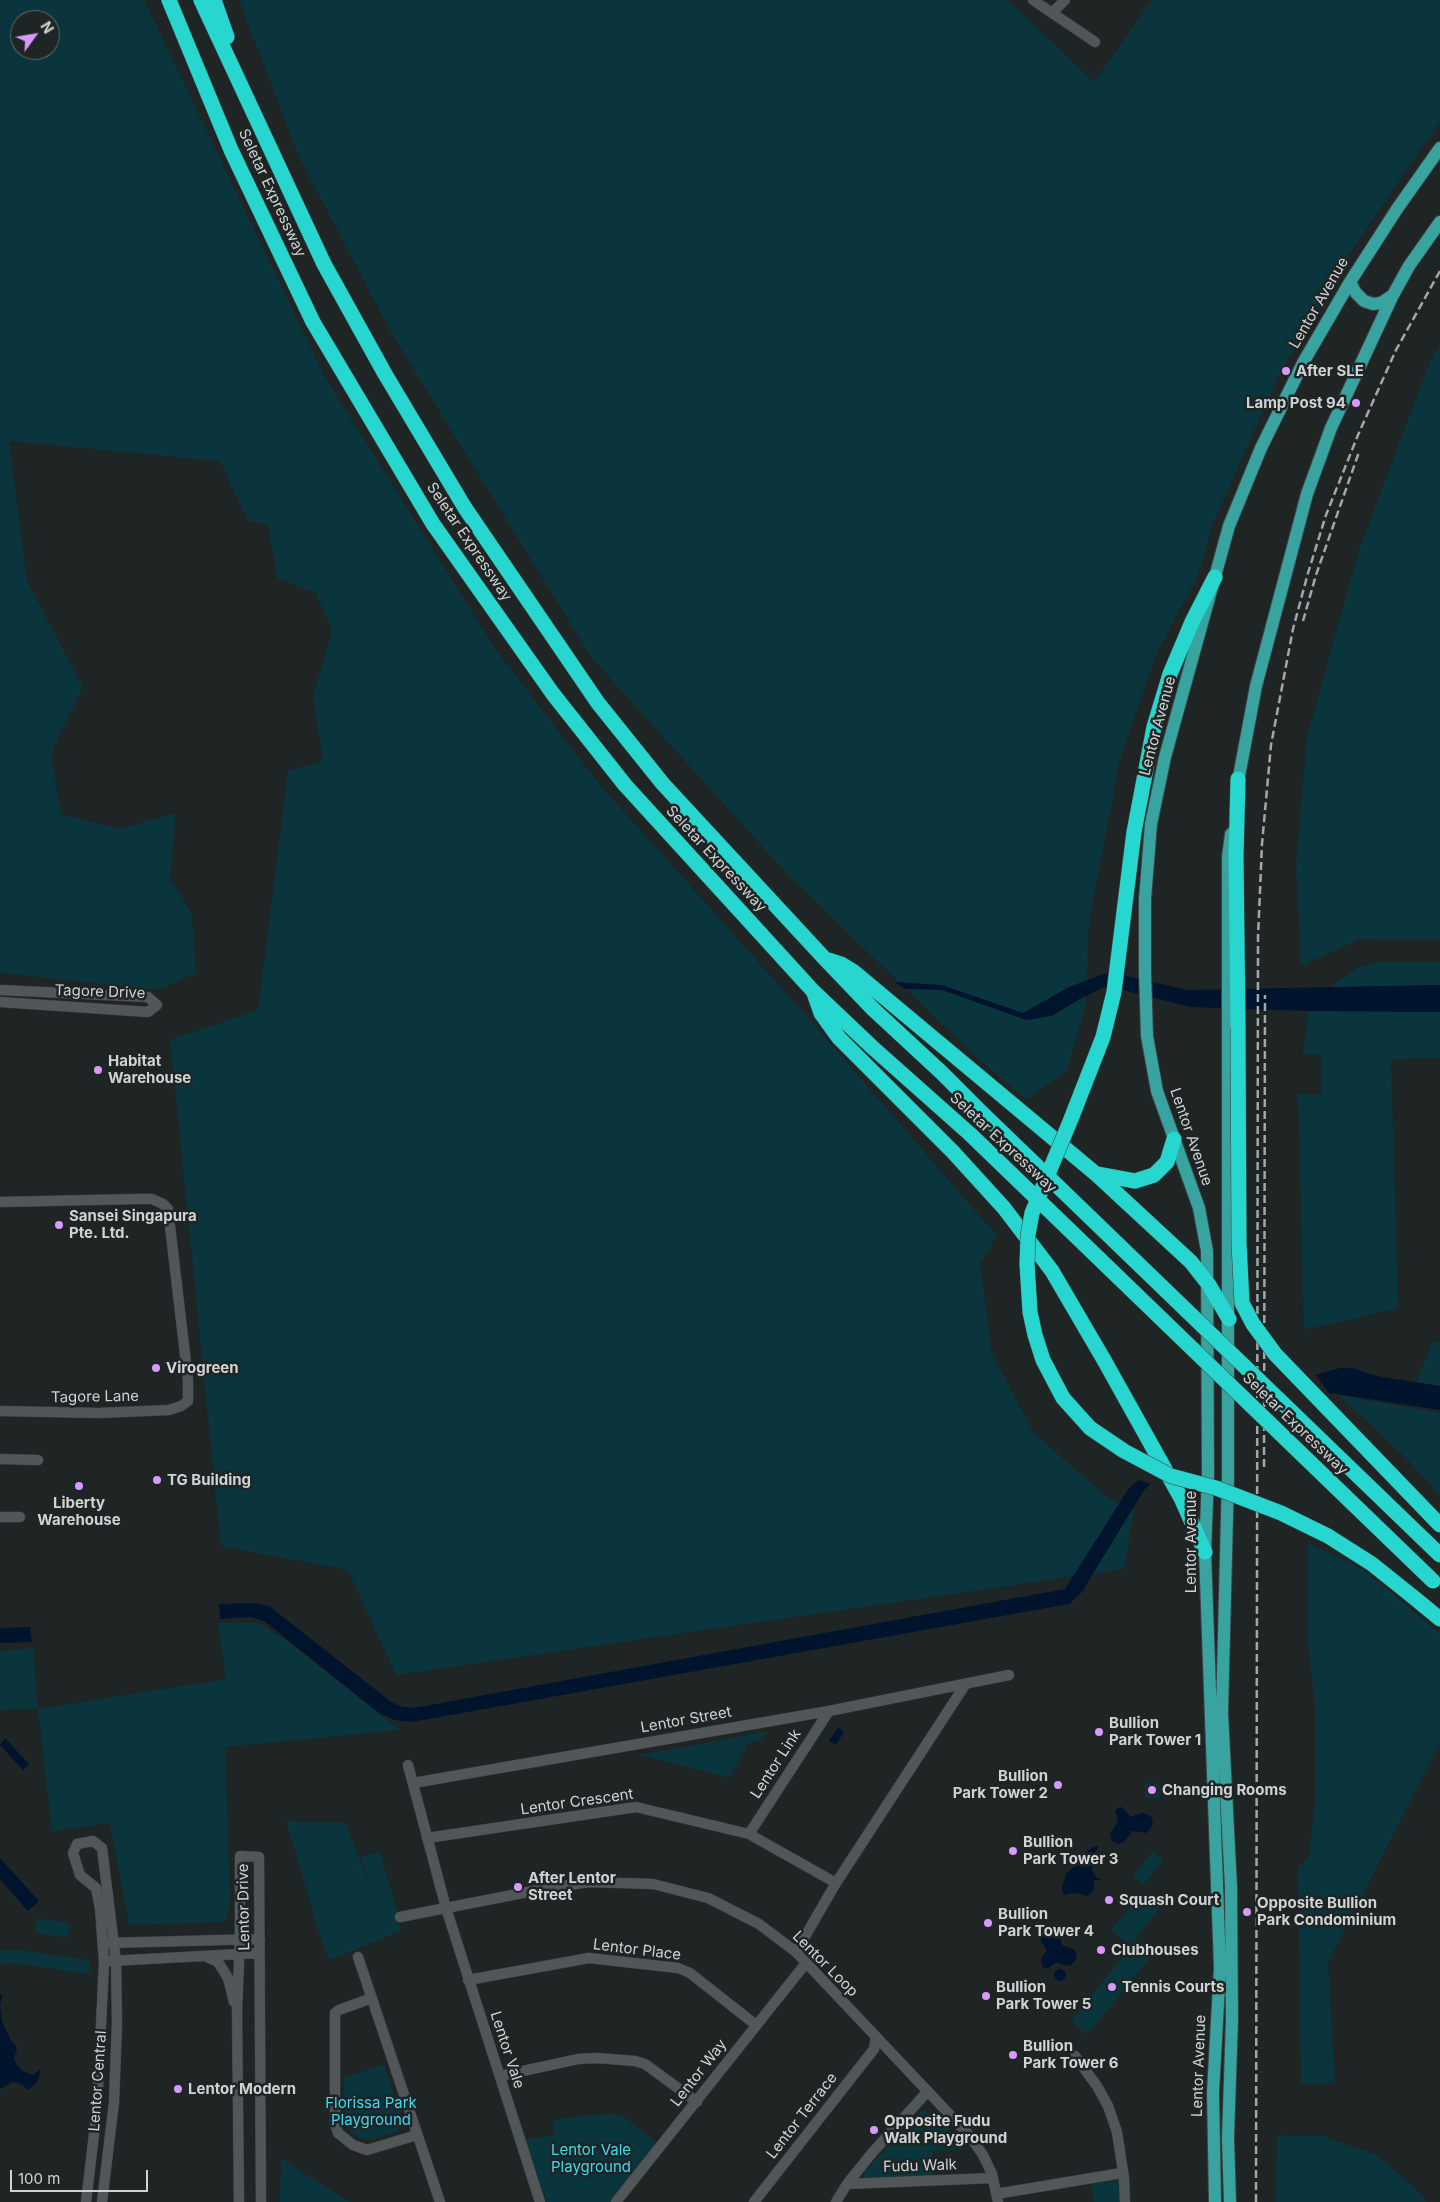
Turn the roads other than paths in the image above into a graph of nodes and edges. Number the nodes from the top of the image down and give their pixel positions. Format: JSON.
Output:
{"nodes":[{"id":1,"x":169,"y":0,"type":"edge"},
{"id":2,"x":200,"y":0,"type":"edge"},
{"id":3,"x":214,"y":0,"type":"edge"},
{"id":4,"x":1032,"y":0,"type":"edge"},
{"id":5,"x":1065,"y":0,"type":"edge"},
{"id":6,"x":1052,"y":14,"type":"junction"},
{"id":7,"x":1095,"y":42,"type":"dead end"},
{"id":8,"x":234,"y":70,"type":"junction"},
{"id":9,"x":1440,"y":148,"type":"edge"},
{"id":10,"x":1440,"y":222,"type":"edge"},
{"id":11,"x":1350,"y":282,"type":"junction"},
{"id":12,"x":1393,"y":295,"type":"junction"},
{"id":13,"x":1215,"y":576,"type":"junction"},
{"id":14,"x":1238,"y":779,"type":"joint"},
{"id":15,"x":825,"y":959,"type":"junction"},
{"id":16,"x":1233,"y":977,"type":"junction"},
{"id":17,"x":0,"y":990,"type":"edge"},
{"id":18,"x":814,"y":991,"type":"junction"},
{"id":19,"x":0,"y":1002,"type":"edge"},
{"id":20,"x":1174,"y":1139,"type":"junction"},
{"id":21,"x":1096,"y":1174,"type":"junction"},
{"id":22,"x":0,"y":1202,"type":"edge"},
{"id":23,"x":1209,"y":1285,"type":"junction"},
{"id":24,"x":1229,"y":1319,"type":"junction"},
{"id":25,"x":0,"y":1411,"type":"edge"},
{"id":26,"x":0,"y":1459,"type":"edge"},
{"id":27,"x":38,"y":1460,"type":"dead end"},
{"id":28,"x":1208,"y":1475,"type":"junction"},
{"id":29,"x":1228,"y":1477,"type":"junction"},
{"id":30,"x":0,"y":1517,"type":"edge"},
{"id":31,"x":20,"y":1517,"type":"dead end"},
{"id":32,"x":1440,"y":1526,"type":"edge"},
{"id":33,"x":1205,"y":1552,"type":"junction"},
{"id":34,"x":1440,"y":1555,"type":"edge"},
{"id":35,"x":1437,"y":1584,"type":"edge"},
{"id":36,"x":1440,"y":1619,"type":"edge"},
{"id":37,"x":1009,"y":1676,"type":"dead end"},
{"id":38,"x":965,"y":1685,"type":"junction"},
{"id":39,"x":829,"y":1711,"type":"junction"},
{"id":40,"x":408,"y":1765,"type":"dead end"},
{"id":41,"x":413,"y":1783,"type":"junction"},
{"id":42,"x":749,"y":1834,"type":"junction"},
{"id":43,"x":427,"y":1838,"type":"junction"},
{"id":44,"x":836,"y":1883,"type":"junction"},
{"id":45,"x":446,"y":1908,"type":"junction"},
{"id":46,"x":400,"y":1917,"type":"dead end"},
{"id":47,"x":240,"y":1939,"type":"junction"},
{"id":48,"x":260,"y":1939,"type":"junction"},
{"id":49,"x":102,"y":1943,"type":"junction"},
{"id":50,"x":114,"y":1943,"type":"junction"},
{"id":51,"x":796,"y":1952,"type":"junction"},
{"id":52,"x":259,"y":1953,"type":"junction"},
{"id":53,"x":240,"y":1954,"type":"junction"},
{"id":54,"x":204,"y":1956,"type":"junction"},
{"id":55,"x":358,"y":1957,"type":"dead end"},
{"id":56,"x":116,"y":1961,"type":"junction"},
{"id":57,"x":104,"y":1962,"type":"junction"},
{"id":58,"x":806,"y":1963,"type":"junction"},
{"id":59,"x":468,"y":1980,"type":"junction"},
{"id":60,"x":372,"y":1998,"type":"junction"},
{"id":61,"x":237,"y":2010,"type":"junction"},
{"id":62,"x":756,"y":2025,"type":"junction"},
{"id":63,"x":879,"y":2048,"type":"junction"},
{"id":64,"x":1075,"y":2056,"type":"dead end"},
{"id":65,"x":500,"y":2076,"type":"junction"},
{"id":66,"x":927,"y":2092,"type":"junction"},
{"id":67,"x":697,"y":2102,"type":"junction"},
{"id":68,"x":417,"y":2135,"type":"junction"},
{"id":69,"x":1122,"y":2173,"type":"junction"},
{"id":70,"x":993,"y":2178,"type":"junction"},
{"id":71,"x":848,"y":2184,"type":"junction"},
{"id":72,"x":997,"y":2198,"type":"edge"},
{"id":73,"x":86,"y":2202,"type":"edge"},
{"id":74,"x":102,"y":2202,"type":"edge"},
{"id":75,"x":239,"y":2202,"type":"edge"},
{"id":76,"x":261,"y":2202,"type":"edge"},
{"id":77,"x":440,"y":2202,"type":"edge"},
{"id":78,"x":540,"y":2202,"type":"edge"},
{"id":79,"x":616,"y":2202,"type":"edge"},
{"id":80,"x":754,"y":2202,"type":"edge"},
{"id":81,"x":836,"y":2202,"type":"edge"},
{"id":82,"x":1125,"y":2202,"type":"edge"},
{"id":83,"x":1215,"y":2202,"type":"edge"},
{"id":84,"x":1230,"y":2202,"type":"edge"}],
"edges":[{"from":1,"to":18,"type":"highway","name":"Seletar Expressway"},
{"from":2,"to":8,"type":"highway","name":"Seletar Expressway"},
{"from":3,"to":8,"type":"highway"},
{"from":4,"to":6,"type":"street"},
{"from":5,"to":6,"type":"street"},
{"from":6,"to":7,"type":"street"},
{"from":8,"to":15,"type":"highway","name":"Seletar Expressway"},
{"from":9,"to":11,"type":"main road","name":"Lentor Avenue"},
{"from":10,"to":12,"type":"main road"},
{"from":11,"to":12,"type":"main road"},
{"from":11,"to":13,"type":"main road","name":"Lentor Avenue"},
{"from":12,"to":14,"type":"main road"},
{"from":13,"to":20,"type":"main road","name":"Lentor Avenue"},
{"from":13,"to":36,"type":"highway","bridge":true},
{"from":14,"to":16,"type":"highway"},
{"from":15,"to":21,"type":"highway"},
{"from":15,"to":34,"type":"highway","name":"Seletar Expressway","bridge":true},
{"from":16,"to":24,"type":"main road","name":"Lentor Avenue"},
{"from":16,"to":32,"type":"highway","bridge":true},
{"from":17,"to":19,"type":"street","name":"Tagore Drive"},
{"from":18,"to":33,"type":"highway"},
{"from":18,"to":35,"type":"highway","name":"Seletar Expressway","bridge":true},
{"from":20,"to":21,"type":"highway"},
{"from":20,"to":23,"type":"main road","name":"Lentor Avenue"},
{"from":21,"to":23,"type":"highway"},
{"from":22,"to":25,"type":"street","name":"Tagore Lane"},
{"from":23,"to":24,"type":"highway"},
{"from":23,"to":28,"type":"main road","name":"Lentor Avenue"},
{"from":24,"to":29,"type":"main road","name":"Lentor Avenue"},
{"from":26,"to":27,"type":"street"},
{"from":28,"to":29,"type":"main road"},
{"from":28,"to":33,"type":"main road","name":"Lentor Avenue"},
{"from":29,"to":84,"type":"main road","name":"Lentor Avenue"},
{"from":30,"to":31,"type":"street"},
{"from":33,"to":83,"type":"main road","name":"Lentor Avenue"},
{"from":37,"to":38,"type":"street","name":"Lentor Street"},
{"from":38,"to":39,"type":"street","name":"Lentor Street"},
{"from":38,"to":44,"type":"street"},
{"from":39,"to":41,"type":"street","name":"Lentor Street"},
{"from":39,"to":42,"type":"street","name":"Lentor Link"},
{"from":40,"to":41,"type":"street"},
{"from":41,"to":43,"type":"street"},
{"from":42,"to":43,"type":"street","name":"Lentor Crescent"},
{"from":42,"to":44,"type":"street","name":"Lentor Crescent"},
{"from":43,"to":45,"type":"street"},
{"from":44,"to":51,"type":"street"},
{"from":45,"to":46,"type":"street","name":"Lentor Loop"},
{"from":45,"to":51,"type":"street","name":"Lentor Loop"},
{"from":45,"to":59,"type":"street","name":"Lentor Vale"},
{"from":47,"to":48,"type":"street"},
{"from":47,"to":48,"type":"street","name":"Lentor Drive"},
{"from":47,"to":50,"type":"street"},
{"from":47,"to":53,"type":"street","name":"Lentor Drive"},
{"from":48,"to":52,"type":"street","name":"Lentor Drive"},
{"from":49,"to":50,"type":"street"},
{"from":49,"to":50,"type":"street","name":"Lentor Central"},
{"from":49,"to":57,"type":"street","name":"Lentor Central"},
{"from":50,"to":56,"type":"street","name":"Lentor Central"},
{"from":51,"to":58,"type":"street","name":"Lentor Loop"},
{"from":52,"to":53,"type":"street"},
{"from":52,"to":76,"type":"street","name":"Lentor Drive"},
{"from":53,"to":54,"type":"street"},
{"from":53,"to":61,"type":"street","name":"Lentor Drive"},
{"from":54,"to":56,"type":"street"},
{"from":54,"to":61,"type":"street"},
{"from":55,"to":60,"type":"street"},
{"from":56,"to":57,"type":"street"},
{"from":56,"to":74,"type":"street","name":"Lentor Central"},
{"from":57,"to":73,"type":"street","name":"Lentor Central"},
{"from":58,"to":62,"type":"street","name":"Lentor Way"},
{"from":58,"to":63,"type":"street","name":"Lentor Loop"},
{"from":59,"to":62,"type":"street","name":"Lentor Place"},
{"from":59,"to":65,"type":"street","name":"Lentor Vale"},
{"from":60,"to":68,"type":"street"},
{"from":60,"to":68,"type":"street"},
{"from":61,"to":75,"type":"street","name":"Lentor Drive"},
{"from":62,"to":67,"type":"street","name":"Lentor Way"},
{"from":63,"to":66,"type":"street","name":"Lentor Loop"},
{"from":63,"to":80,"type":"street","name":"Lentor Terrace"},
{"from":64,"to":69,"type":"street"},
{"from":65,"to":67,"type":"street"},
{"from":65,"to":78,"type":"street","name":"Lentor Vale"},
{"from":66,"to":70,"type":"street","name":"Lentor Loop"},
{"from":66,"to":71,"type":"street"},
{"from":67,"to":79,"type":"street","name":"Lentor Way"},
{"from":68,"to":77,"type":"street"},
{"from":69,"to":72,"type":"street"},
{"from":69,"to":82,"type":"street"},
{"from":70,"to":71,"type":"street","name":"Fudu Walk"},
{"from":70,"to":72,"type":"street","name":"Lentor Loop"},
{"from":71,"to":81,"type":"street"}]}
